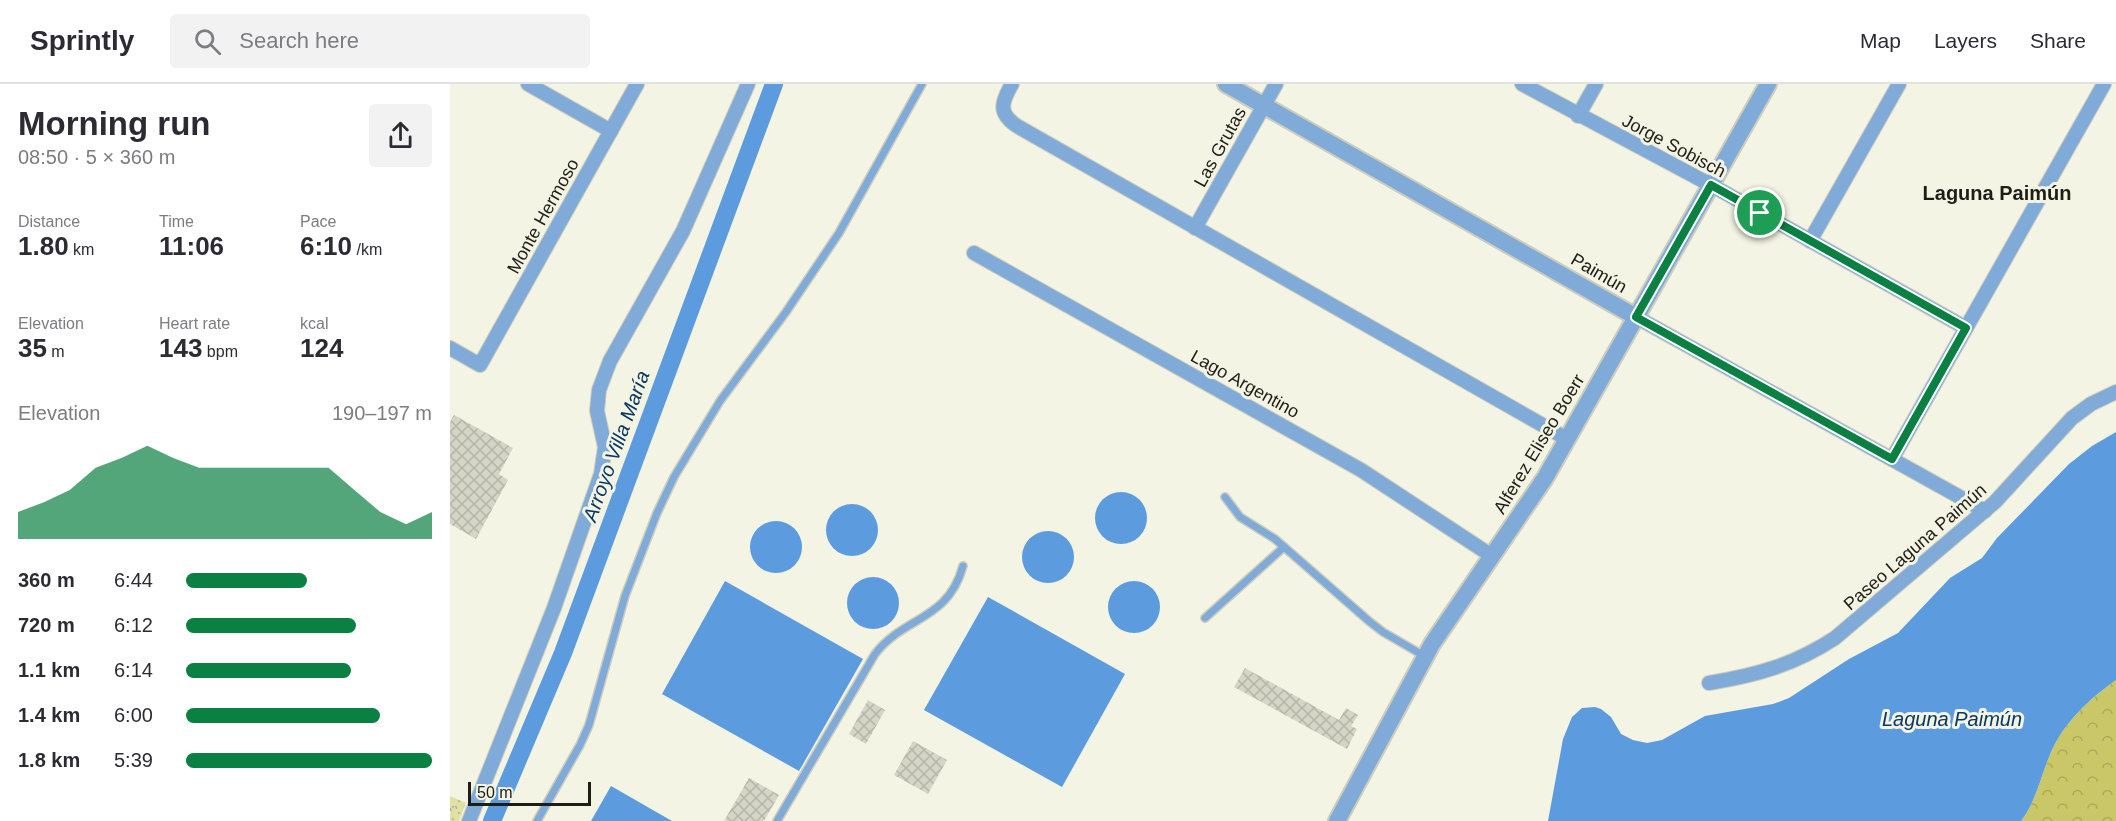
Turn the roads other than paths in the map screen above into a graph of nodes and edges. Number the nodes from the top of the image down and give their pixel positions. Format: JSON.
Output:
{"nodes":[{"id":1,"x":528,"y":84,"type":"edge"},
{"id":2,"x":637,"y":84,"type":"edge"},
{"id":3,"x":748,"y":84,"type":"edge"},
{"id":4,"x":922,"y":84,"type":"edge"},
{"id":5,"x":1012,"y":84,"type":"edge"},
{"id":6,"x":1226,"y":84,"type":"edge"},
{"id":7,"x":1276,"y":84,"type":"edge"},
{"id":8,"x":1522,"y":84,"type":"edge"},
{"id":9,"x":1596,"y":84,"type":"edge"},
{"id":10,"x":1768,"y":84,"type":"edge"},
{"id":11,"x":1899,"y":84,"type":"edge"},
{"id":12,"x":2104,"y":84,"type":"edge"},
{"id":13,"x":1264,"y":105,"type":"junction"},
{"id":14,"x":1578,"y":116,"type":"junction"},
{"id":15,"x":611,"y":131,"type":"junction"},
{"id":16,"x":1711,"y":185,"type":"junction"},
{"id":17,"x":1195,"y":228,"type":"junction"},
{"id":18,"x":1810,"y":241,"type":"junction"},
{"id":19,"x":974,"y":253,"type":"dead end"},
{"id":20,"x":1636,"y":317,"type":"junction"},
{"id":21,"x":1966,"y":328,"type":"junction"},
{"id":22,"x":450,"y":348,"type":"edge"},
{"id":23,"x":2116,"y":392,"type":"edge"},
{"id":24,"x":1567,"y":439,"type":"junction"},
{"id":25,"x":1892,"y":459,"type":"junction"},
{"id":26,"x":1225,"y":497,"type":"dead end"},
{"id":27,"x":1985,"y":511,"type":"junction"},
{"id":28,"x":1284,"y":547,"type":"junction"},
{"id":29,"x":1492,"y":556,"type":"junction"},
{"id":30,"x":963,"y":566,"type":"dead end"},
{"id":31,"x":1205,"y":618,"type":"dead end"},
{"id":32,"x":1426,"y":657,"type":"junction"},
{"id":33,"x":1709,"y":683,"type":"dead end"},
{"id":34,"x":469,"y":821,"type":"edge"},
{"id":35,"x":537,"y":821,"type":"edge"},
{"id":36,"x":777,"y":821,"type":"edge"},
{"id":37,"x":1337,"y":821,"type":"edge"}],
"edges":[{"from":1,"to":15,"type":"street"},
{"from":2,"to":15,"type":"street","name":"Monte Hermoso"},
{"from":3,"to":34,"type":"street"},
{"from":4,"to":35,"type":"lane"},
{"from":5,"to":17,"type":"street"},
{"from":6,"to":13,"type":"street","name":"Paimún"},
{"from":7,"to":13,"type":"street","name":"Las Grutas"},
{"from":8,"to":14,"type":"street","name":"Jorge Sobisch"},
{"from":9,"to":14,"type":"street"},
{"from":10,"to":16,"type":"street","name":"Alferez Eliseo Boerr"},
{"from":11,"to":18,"type":"street"},
{"from":12,"to":21,"type":"street"},
{"from":13,"to":17,"type":"street","name":"Las Grutas"},
{"from":13,"to":20,"type":"street","name":"Paimún"},
{"from":14,"to":16,"type":"street","name":"Jorge Sobisch"},
{"from":15,"to":22,"type":"street","name":"Monte Hermoso"},
{"from":16,"to":18,"type":"street","name":"Jorge Sobisch"},
{"from":16,"to":20,"type":"street","name":"Alferez Eliseo Boerr"},
{"from":17,"to":24,"type":"street"},
{"from":18,"to":21,"type":"street","name":"Jorge Sobisch"},
{"from":19,"to":29,"type":"street","name":"Lago Argentino"},
{"from":20,"to":24,"type":"street","name":"Alferez Eliseo Boerr"},
{"from":20,"to":25,"type":"street","name":"Paimún"},
{"from":21,"to":25,"type":"street"},
{"from":23,"to":27,"type":"street","name":"Paseo Laguna Paimún"},
{"from":24,"to":29,"type":"street","name":"Alferez Eliseo Boerr"},
{"from":25,"to":27,"type":"street","name":"Paimún"},
{"from":26,"to":28,"type":"lane"},
{"from":27,"to":33,"type":"street","name":"Paseo Laguna Paimún"},
{"from":28,"to":31,"type":"lane"},
{"from":28,"to":32,"type":"lane"},
{"from":29,"to":32,"type":"street","name":"Alferez Eliseo Boerr"},
{"from":30,"to":36,"type":"lane"},
{"from":32,"to":37,"type":"street","name":"Alferez Eliseo Boerr"}]}
